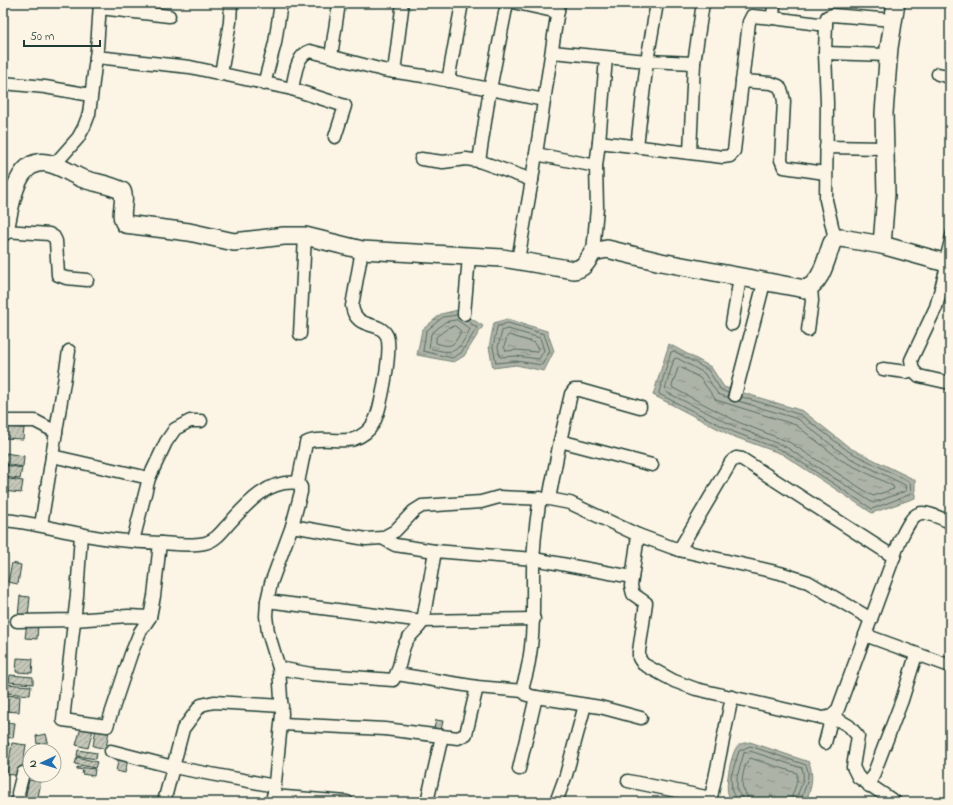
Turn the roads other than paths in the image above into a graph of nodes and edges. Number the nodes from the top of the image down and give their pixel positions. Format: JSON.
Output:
{"nodes":[{"id":1,"x":232,"y":3,"type":"edge"},
{"id":2,"x":282,"y":3,"type":"edge"},
{"id":3,"x":339,"y":3,"type":"edge"},
{"id":4,"x":462,"y":3,"type":"edge"},
{"id":5,"x":507,"y":3,"type":"edge"},
{"id":6,"x":517,"y":3,"type":"edge"},
{"id":7,"x":657,"y":3,"type":"edge"},
{"id":8,"x":703,"y":3,"type":"edge"},
{"id":9,"x":774,"y":3,"type":"edge"},
{"id":10,"x":896,"y":3,"type":"edge"},
{"id":11,"x":100,"y":6,"type":"edge"},
{"id":12,"x":558,"y":8,"type":"edge"},
{"id":13,"x":402,"y":9,"type":"dead end"},
{"id":14,"x":169,"y":16,"type":"dead end"},
{"id":15,"x":773,"y":18,"type":"junction"},
{"id":16,"x":893,"y":20,"type":"junction"},
{"id":17,"x":826,"y":25,"type":"junction"},
{"id":18,"x":552,"y":52,"type":"junction"},
{"id":19,"x":825,"y":53,"type":"junction"},
{"id":20,"x":888,"y":54,"type":"junction"},
{"id":21,"x":331,"y":56,"type":"junction"},
{"id":22,"x":96,"y":57,"type":"junction"},
{"id":23,"x":606,"y":58,"type":"junction"},
{"id":24,"x":647,"y":61,"type":"junction"},
{"id":25,"x":694,"y":63,"type":"junction"},
{"id":26,"x":394,"y":72,"type":"junction"},
{"id":27,"x":221,"y":74,"type":"junction"},
{"id":28,"x":448,"y":81,"type":"junction"},
{"id":29,"x":742,"y":81,"type":"junction"},
{"id":30,"x":3,"y":83,"type":"edge"},
{"id":31,"x":264,"y":84,"type":"junction"},
{"id":32,"x":292,"y":89,"type":"junction"},
{"id":33,"x":490,"y":89,"type":"junction"},
{"id":34,"x":91,"y":95,"type":"junction"},
{"id":35,"x":544,"y":100,"type":"junction"},
{"id":36,"x":335,"y":137,"type":"dead end"},
{"id":37,"x":599,"y":142,"type":"junction"},
{"id":38,"x":637,"y":146,"type":"junction"},
{"id":39,"x":826,"y":147,"type":"junction"},
{"id":40,"x":884,"y":148,"type":"junction"},
{"id":41,"x":690,"y":152,"type":"junction"},
{"id":42,"x":536,"y":154,"type":"junction"},
{"id":43,"x":421,"y":159,"type":"dead end"},
{"id":44,"x":479,"y":161,"type":"junction"},
{"id":45,"x":54,"y":165,"type":"junction"},
{"id":46,"x":596,"y":166,"type":"junction"},
{"id":47,"x":826,"y":173,"type":"junction"},
{"id":48,"x":532,"y":180,"type":"junction"},
{"id":49,"x":4,"y":231,"type":"edge"},
{"id":50,"x":950,"y":232,"type":"edge"},
{"id":51,"x":305,"y":236,"type":"junction"},
{"id":52,"x":835,"y":239,"type":"junction"},
{"id":53,"x":882,"y":245,"type":"junction"},
{"id":54,"x":362,"y":250,"type":"junction"},
{"id":55,"x":593,"y":252,"type":"junction"},
{"id":56,"x":469,"y":257,"type":"junction"},
{"id":57,"x":518,"y":260,"type":"junction"},
{"id":58,"x":947,"y":263,"type":"edge"},
{"id":59,"x":740,"y":278,"type":"junction"},
{"id":60,"x":87,"y":280,"type":"dead end"},
{"id":61,"x":764,"y":283,"type":"junction"},
{"id":62,"x":811,"y":288,"type":"junction"},
{"id":63,"x":464,"y":314,"type":"dead end"},
{"id":64,"x":732,"y":324,"type":"dead end"},
{"id":65,"x":808,"y":330,"type":"dead end"},
{"id":66,"x":300,"y":334,"type":"dead end"},
{"id":67,"x":69,"y":351,"type":"dead end"},
{"id":68,"x":883,"y":369,"type":"dead end"},
{"id":69,"x":913,"y":370,"type":"junction"},
{"id":70,"x":950,"y":383,"type":"edge"},
{"id":71,"x":735,"y":395,"type":"dead end"},
{"id":72,"x":640,"y":407,"type":"dead end"},
{"id":73,"x":3,"y":421,"type":"edge"},
{"id":74,"x":201,"y":421,"type":"dead end"},
{"id":75,"x":56,"y":432,"type":"junction"},
{"id":76,"x":560,"y":441,"type":"junction"},
{"id":77,"x":52,"y":456,"type":"junction"},
{"id":78,"x":652,"y":465,"type":"dead end"},
{"id":79,"x":149,"y":478,"type":"junction"},
{"id":80,"x":298,"y":483,"type":"junction"},
{"id":81,"x":544,"y":499,"type":"junction"},
{"id":82,"x":3,"y":520,"type":"edge"},
{"id":83,"x":950,"y":522,"type":"edge"},
{"id":84,"x":41,"y":525,"type":"junction"},
{"id":85,"x":292,"y":526,"type":"junction"},
{"id":86,"x":81,"y":534,"type":"junction"},
{"id":87,"x":638,"y":535,"type":"junction"},
{"id":88,"x":382,"y":538,"type":"junction"},
{"id":89,"x":133,"y":541,"type":"junction"},
{"id":90,"x":160,"y":543,"type":"junction"},
{"id":91,"x":679,"y":550,"type":"junction"},
{"id":92,"x":435,"y":551,"type":"junction"},
{"id":93,"x":894,"y":557,"type":"junction"},
{"id":94,"x":534,"y":559,"type":"junction"},
{"id":95,"x":632,"y":577,"type":"junction"},
{"id":96,"x":267,"y":601,"type":"junction"},
{"id":97,"x":150,"y":617,"type":"junction"},
{"id":98,"x":534,"y":619,"type":"junction"},
{"id":99,"x":871,"y":619,"type":"junction"},
{"id":100,"x":74,"y":620,"type":"junction"},
{"id":101,"x":17,"y":621,"type":"dead end"},
{"id":102,"x":423,"y":621,"type":"junction"},
{"id":103,"x":865,"y":635,"type":"junction"},
{"id":104,"x":916,"y":655,"type":"junction"},
{"id":105,"x":950,"y":666,"type":"edge"},
{"id":106,"x":279,"y":668,"type":"junction"},
{"id":107,"x":397,"y":674,"type":"junction"},
{"id":108,"x":477,"y":687,"type":"junction"},
{"id":109,"x":523,"y":691,"type":"junction"},
{"id":110,"x":536,"y":697,"type":"junction"},
{"id":111,"x":732,"y":697,"type":"junction"},
{"id":112,"x":585,"y":705,"type":"junction"},
{"id":113,"x":282,"y":706,"type":"junction"},
{"id":114,"x":832,"y":716,"type":"junction"},
{"id":115,"x":640,"y":718,"type":"dead end"},
{"id":116,"x":282,"y":724,"type":"junction"},
{"id":117,"x":442,"y":736,"type":"junction"},
{"id":118,"x":825,"y":743,"type":"dead end"},
{"id":119,"x":111,"y":751,"type":"dead end"},
{"id":120,"x":173,"y":767,"type":"junction"},
{"id":121,"x":519,"y":769,"type":"dead end"},
{"id":122,"x":22,"y":777,"type":"edge"},
{"id":123,"x":628,"y":781,"type":"dead end"},
{"id":124,"x":874,"y":793,"type":"edge"},
{"id":125,"x":274,"y":795,"type":"edge"},
{"id":126,"x":165,"y":798,"type":"dead end"},
{"id":127,"x":711,"y":800,"type":"edge"},
{"id":128,"x":19,"y":802,"type":"edge"},
{"id":129,"x":348,"y":802,"type":"edge"},
{"id":130,"x":427,"y":802,"type":"edge"},
{"id":131,"x":556,"y":802,"type":"edge"},
{"id":132,"x":895,"y":802,"type":"edge"}],
"edges":[{"from":1,"to":27,"type":"street"},
{"from":2,"to":31,"type":"street"},
{"from":3,"to":21,"type":"street"},
{"from":4,"to":28,"type":"street"},
{"from":5,"to":33,"type":"street"},
{"from":6,"to":12,"type":"street"},
{"from":7,"to":24,"type":"street"},
{"from":8,"to":25,"type":"street"},
{"from":9,"to":15,"type":"street"},
{"from":10,"to":16,"type":"street"},
{"from":11,"to":14,"type":"street"},
{"from":11,"to":22,"type":"street"},
{"from":12,"to":18,"type":"street"},
{"from":13,"to":26,"type":"street"},
{"from":15,"to":17,"type":"street"},
{"from":15,"to":29,"type":"street"},
{"from":16,"to":17,"type":"street"},
{"from":16,"to":20,"type":"street"},
{"from":17,"to":19,"type":"street"},
{"from":18,"to":23,"type":"street"},
{"from":18,"to":35,"type":"street"},
{"from":19,"to":20,"type":"street"},
{"from":19,"to":39,"type":"street"},
{"from":20,"to":40,"type":"street"},
{"from":21,"to":26,"type":"street"},
{"from":21,"to":32,"type":"street"},
{"from":22,"to":27,"type":"street"},
{"from":22,"to":34,"type":"street"},
{"from":23,"to":24,"type":"street"},
{"from":23,"to":37,"type":"street"},
{"from":24,"to":25,"type":"street"},
{"from":24,"to":38,"type":"street"},
{"from":25,"to":41,"type":"street"},
{"from":26,"to":28,"type":"street"},
{"from":27,"to":31,"type":"street"},
{"from":28,"to":33,"type":"street"},
{"from":29,"to":41,"type":"street"},
{"from":29,"to":47,"type":"street"},
{"from":30,"to":34,"type":"street"},
{"from":31,"to":32,"type":"street"},
{"from":32,"to":36,"type":"street"},
{"from":33,"to":35,"type":"street"},
{"from":33,"to":44,"type":"street"},
{"from":34,"to":45,"type":"street"},
{"from":35,"to":42,"type":"street"},
{"from":37,"to":38,"type":"street"},
{"from":37,"to":46,"type":"street"},
{"from":38,"to":41,"type":"street"},
{"from":39,"to":40,"type":"street"},
{"from":39,"to":47,"type":"street"},
{"from":40,"to":53,"type":"street"},
{"from":42,"to":46,"type":"street"},
{"from":42,"to":48,"type":"street"},
{"from":43,"to":44,"type":"street"},
{"from":44,"to":48,"type":"street"},
{"from":45,"to":49,"type":"street"},
{"from":45,"to":51,"type":"street"},
{"from":46,"to":55,"type":"street"},
{"from":47,"to":52,"type":"street"},
{"from":48,"to":57,"type":"street"},
{"from":49,"to":60,"type":"street"},
{"from":50,"to":58,"type":"lane"},
{"from":51,"to":54,"type":"street"},
{"from":51,"to":66,"type":"street"},
{"from":52,"to":53,"type":"street"},
{"from":52,"to":62,"type":"street"},
{"from":53,"to":58,"type":"street"},
{"from":54,"to":56,"type":"street"},
{"from":54,"to":80,"type":"street"},
{"from":55,"to":57,"type":"street"},
{"from":55,"to":59,"type":"street"},
{"from":56,"to":57,"type":"street"},
{"from":56,"to":63,"type":"street"},
{"from":58,"to":69,"type":"street"},
{"from":59,"to":61,"type":"street"},
{"from":59,"to":64,"type":"street"},
{"from":61,"to":62,"type":"street"},
{"from":61,"to":71,"type":"street"},
{"from":62,"to":65,"type":"street"},
{"from":67,"to":75,"type":"street"},
{"from":68,"to":69,"type":"street"},
{"from":69,"to":70,"type":"street"},
{"from":72,"to":76,"type":"street"},
{"from":73,"to":75,"type":"street"},
{"from":74,"to":79,"type":"street"},
{"from":75,"to":77,"type":"street"},
{"from":76,"to":78,"type":"street"},
{"from":76,"to":81,"type":"street"},
{"from":77,"to":79,"type":"street"},
{"from":77,"to":84,"type":"street"},
{"from":79,"to":89,"type":"street"},
{"from":80,"to":85,"type":"street"},
{"from":80,"to":90,"type":"street"},
{"from":81,"to":87,"type":"street"},
{"from":81,"to":88,"type":"street"},
{"from":81,"to":94,"type":"street"},
{"from":82,"to":84,"type":"street"},
{"from":83,"to":93,"type":"street"},
{"from":84,"to":86,"type":"street"},
{"from":85,"to":88,"type":"street"},
{"from":85,"to":96,"type":"street"},
{"from":86,"to":89,"type":"street"},
{"from":86,"to":100,"type":"street"},
{"from":87,"to":91,"type":"street"},
{"from":87,"to":95,"type":"street"},
{"from":88,"to":92,"type":"street"},
{"from":89,"to":90,"type":"street"},
{"from":90,"to":97,"type":"street"},
{"from":91,"to":93,"type":"street"},
{"from":91,"to":99,"type":"street"},
{"from":92,"to":94,"type":"street"},
{"from":92,"to":102,"type":"street"},
{"from":93,"to":99,"type":"street"},
{"from":94,"to":95,"type":"street"},
{"from":94,"to":98,"type":"street"},
{"from":95,"to":111,"type":"street"},
{"from":96,"to":102,"type":"street"},
{"from":96,"to":106,"type":"street"},
{"from":97,"to":100,"type":"street"},
{"from":97,"to":100,"type":"street"},
{"from":98,"to":102,"type":"street"},
{"from":98,"to":109,"type":"street"},
{"from":99,"to":103,"type":"street"},
{"from":100,"to":101,"type":"street"},
{"from":102,"to":107,"type":"street"},
{"from":103,"to":104,"type":"street"},
{"from":103,"to":114,"type":"street"},
{"from":104,"to":105,"type":"street"},
{"from":104,"to":124,"type":"street"},
{"from":106,"to":107,"type":"street"},
{"from":106,"to":113,"type":"street"},
{"from":107,"to":108,"type":"street"},
{"from":108,"to":109,"type":"street"},
{"from":108,"to":117,"type":"street"},
{"from":109,"to":110,"type":"street"},
{"from":110,"to":112,"type":"street"},
{"from":110,"to":121,"type":"street"},
{"from":111,"to":114,"type":"street"},
{"from":111,"to":127,"type":"street"},
{"from":112,"to":115,"type":"street"},
{"from":112,"to":131,"type":"street"},
{"from":113,"to":116,"type":"street"},
{"from":113,"to":120,"type":"street"},
{"from":114,"to":118,"type":"street"},
{"from":114,"to":124,"type":"street"},
{"from":116,"to":117,"type":"street"},
{"from":116,"to":125,"type":"street"},
{"from":117,"to":130,"type":"street"},
{"from":119,"to":120,"type":"street"},
{"from":120,"to":125,"type":"street"},
{"from":120,"to":126,"type":"street"},
{"from":122,"to":128,"type":"street"},
{"from":123,"to":127,"type":"street"},
{"from":124,"to":132,"type":"street"},
{"from":125,"to":129,"type":"street"}]}
